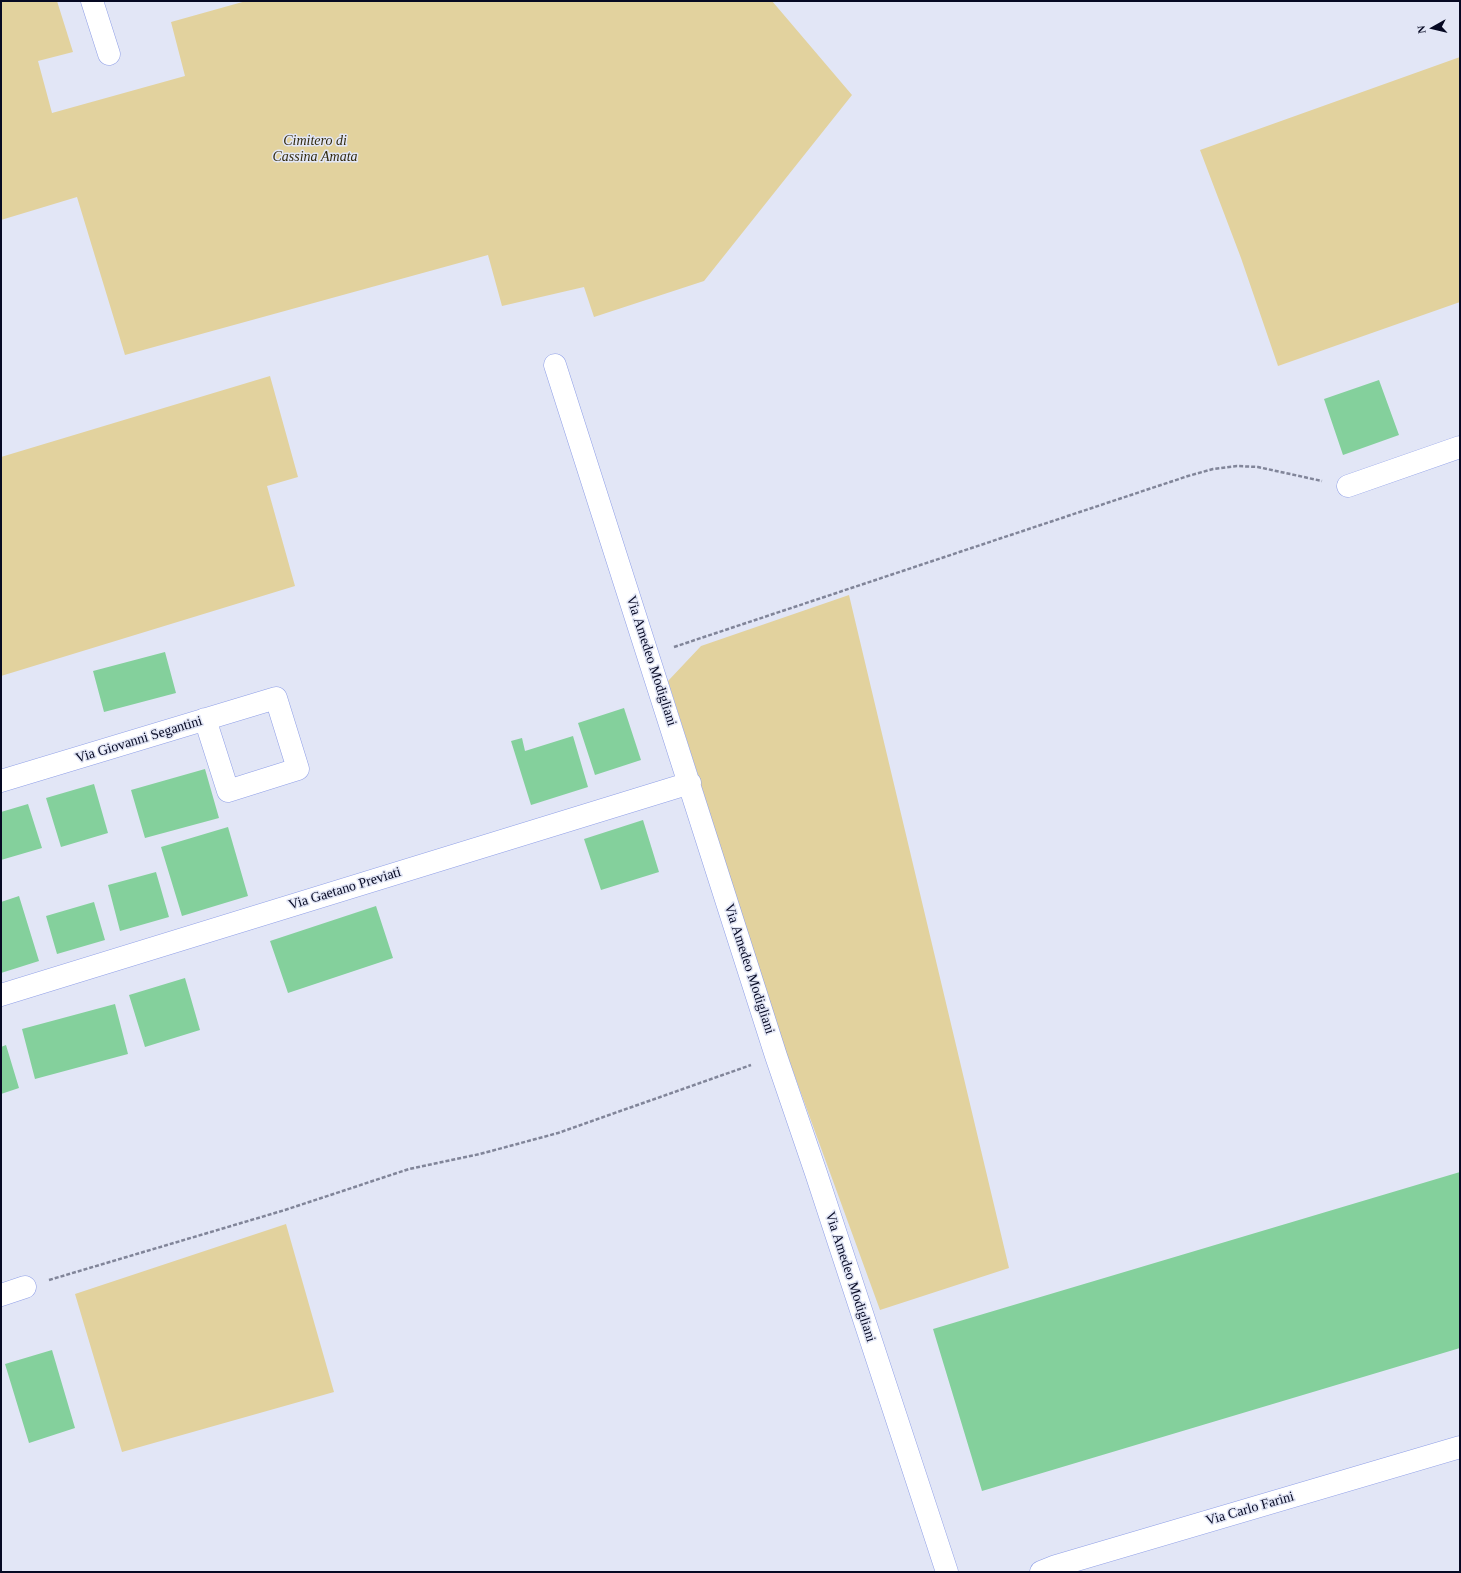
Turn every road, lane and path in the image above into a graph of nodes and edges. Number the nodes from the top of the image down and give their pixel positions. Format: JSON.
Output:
{"nodes":[{"id":1,"x":92,"y":1,"type":"edge"},
{"id":2,"x":109,"y":54,"type":"dead end"},
{"id":3,"x":555,"y":365,"type":"dead end"},
{"id":4,"x":1460,"y":447,"type":"edge"},
{"id":5,"x":1348,"y":486,"type":"joint"},
{"id":6,"x":649,"y":657,"type":"junction"},
{"id":7,"x":205,"y":719,"type":"junction"},
{"id":8,"x":1,"y":781,"type":"edge"},
{"id":9,"x":690,"y":783,"type":"junction"},
{"id":10,"x":1,"y":995,"type":"edge"},
{"id":11,"x":776,"y":1056,"type":"junction"},
{"id":12,"x":25,"y":1287,"type":"joint"},
{"id":13,"x":1,"y":1295,"type":"edge"},
{"id":14,"x":1460,"y":1447,"type":"edge"},
{"id":15,"x":947,"y":1572,"type":"edge"},
{"id":16,"x":1041,"y":1572,"type":"edge"}],
"edges":[{"from":1,"to":2,"type":"street"},
{"from":3,"to":6,"type":"street","name":"Via Amedeo Modigliani"},
{"from":4,"to":5,"type":"street"},
{"from":5,"to":6,"type":"path"},
{"from":6,"to":9,"type":"street","name":"Via Amedeo Modigliani"},
{"from":7,"to":7,"type":"street","name":"Via Giovanni Segantini"},
{"from":7,"to":8,"type":"street","name":"Via Giovanni Segantini"},
{"from":9,"to":10,"type":"street","name":"Via Gaetano Previati"},
{"from":9,"to":11,"type":"street","name":"Via Amedeo Modigliani"},
{"from":11,"to":12,"type":"path"},
{"from":11,"to":15,"type":"street","name":"Via Amedeo Modigliani"},
{"from":12,"to":13,"type":"street"},
{"from":14,"to":16,"type":"street","name":"Via Carlo Farini"}]}
